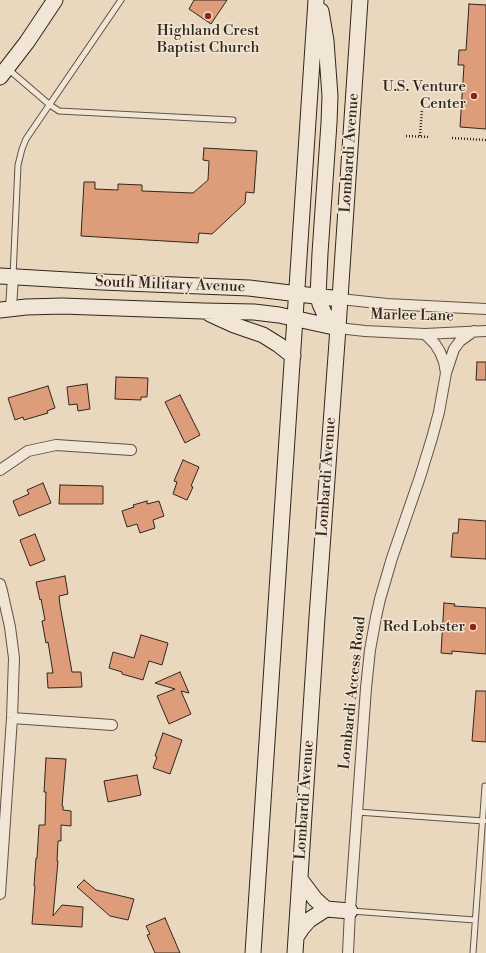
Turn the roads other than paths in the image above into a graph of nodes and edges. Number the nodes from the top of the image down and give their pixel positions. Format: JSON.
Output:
{"nodes":[{"id":1,"x":55,"y":0,"type":"edge"},
{"id":2,"x":121,"y":0,"type":"edge"},
{"id":3,"x":317,"y":0,"type":"edge"},
{"id":4,"x":360,"y":0,"type":"edge"},
{"id":5,"x":3,"y":72,"type":"edge"},
{"id":6,"x":50,"y":105,"type":"junction"},
{"id":7,"x":233,"y":120,"type":"dead end"},
{"id":8,"x":6,"y":276,"type":"edge"},
{"id":9,"x":297,"y":293,"type":"junction"},
{"id":10,"x":318,"y":296,"type":"junction"},
{"id":11,"x":340,"y":299,"type":"junction"},
{"id":12,"x":6,"y":309,"type":"edge"},
{"id":13,"x":486,"y":309,"type":"edge"},
{"id":14,"x":204,"y":311,"type":"junction"},
{"id":15,"x":295,"y":318,"type":"junction"},
{"id":16,"x":338,"y":328,"type":"junction"},
{"id":17,"x":474,"y":331,"type":"junction"},
{"id":18,"x":486,"y":331,"type":"edge"},
{"id":19,"x":424,"y":334,"type":"junction"},
{"id":20,"x":292,"y":356,"type":"junction"},
{"id":21,"x":446,"y":373,"type":"junction"},
{"id":22,"x":131,"y":450,"type":"dead end"},
{"id":23,"x":0,"y":470,"type":"edge"},
{"id":24,"x":0,"y":584,"type":"edge"},
{"id":25,"x":12,"y":718,"type":"junction"},
{"id":26,"x":112,"y":725,"type":"dead end"},
{"id":27,"x":485,"y":786,"type":"edge"},
{"id":28,"x":357,"y":812,"type":"junction"},
{"id":29,"x":484,"y":821,"type":"edge"},
{"id":30,"x":1,"y":874,"type":"edge"},
{"id":31,"x":300,"y":879,"type":"junction"},
{"id":32,"x":0,"y":894,"type":"edge"},
{"id":33,"x":326,"y":910,"type":"junction"},
{"id":34,"x":350,"y":911,"type":"junction"},
{"id":35,"x":475,"y":920,"type":"junction"},
{"id":36,"x":296,"y":937,"type":"junction"},
{"id":37,"x":253,"y":953,"type":"edge"},
{"id":38,"x":294,"y":953,"type":"edge"},
{"id":39,"x":348,"y":953,"type":"edge"},
{"id":40,"x":473,"y":953,"type":"edge"}],
"edges":[{"from":1,"to":5,"type":"main road"},
{"from":2,"to":6,"type":"lane"},
{"from":3,"to":9,"type":"main road"},
{"from":3,"to":10,"type":"main road"},
{"from":4,"to":11,"type":"main road","name":"Lombardi Avenue"},
{"from":5,"to":6,"type":"lane"},
{"from":6,"to":7,"type":"lane"},
{"from":6,"to":8,"type":"lane"},
{"from":8,"to":9,"type":"main road","name":"South Military Avenue"},
{"from":8,"to":12,"type":"street"},
{"from":9,"to":10,"type":"main road","name":"South Military Avenue"},
{"from":9,"to":15,"type":"main road"},
{"from":10,"to":11,"type":"main road","name":"South Military Avenue"},
{"from":10,"to":16,"type":"main road"},
{"from":11,"to":13,"type":"street","name":"Marlee Lane"},
{"from":11,"to":16,"type":"main road","name":"Lombardi Avenue"},
{"from":12,"to":14,"type":"main road","name":"South Military Avenue"},
{"from":14,"to":15,"type":"main road","name":"South Military Avenue"},
{"from":14,"to":20,"type":"main road"},
{"from":15,"to":16,"type":"main road","name":"South Military Avenue"},
{"from":15,"to":20,"type":"main road"},
{"from":16,"to":19,"type":"street","name":"Marlee Lane"},
{"from":16,"to":31,"type":"main road","name":"Lombardi Avenue"},
{"from":17,"to":18,"type":"street","name":"Marlee Lane"},
{"from":17,"to":19,"type":"street","name":"Marlee Lane"},
{"from":17,"to":21,"type":"street","name":"Lombardi Access Road"},
{"from":19,"to":21,"type":"street","name":"Lombardi Access Road"},
{"from":20,"to":37,"type":"main road"},
{"from":21,"to":28,"type":"street","name":"Lombardi Access Road"},
{"from":22,"to":23,"type":"street"},
{"from":24,"to":25,"type":"street"},
{"from":25,"to":26,"type":"street"},
{"from":25,"to":30,"type":"street"},
{"from":27,"to":29,"type":"lane"},
{"from":28,"to":29,"type":"lane"},
{"from":28,"to":34,"type":"street","name":"Lombardi Access Road"},
{"from":29,"to":35,"type":"lane"},
{"from":30,"to":32,"type":"street"},
{"from":31,"to":33,"type":"main road"},
{"from":31,"to":36,"type":"main road","name":"Lombardi Avenue"},
{"from":33,"to":34,"type":"main road"},
{"from":33,"to":36,"type":"main road"},
{"from":34,"to":35,"type":"lane"},
{"from":34,"to":39,"type":"street","name":"Lombardi Access Road"},
{"from":35,"to":40,"type":"lane"},
{"from":36,"to":38,"type":"main road","name":"Lombardi Avenue"}]}
